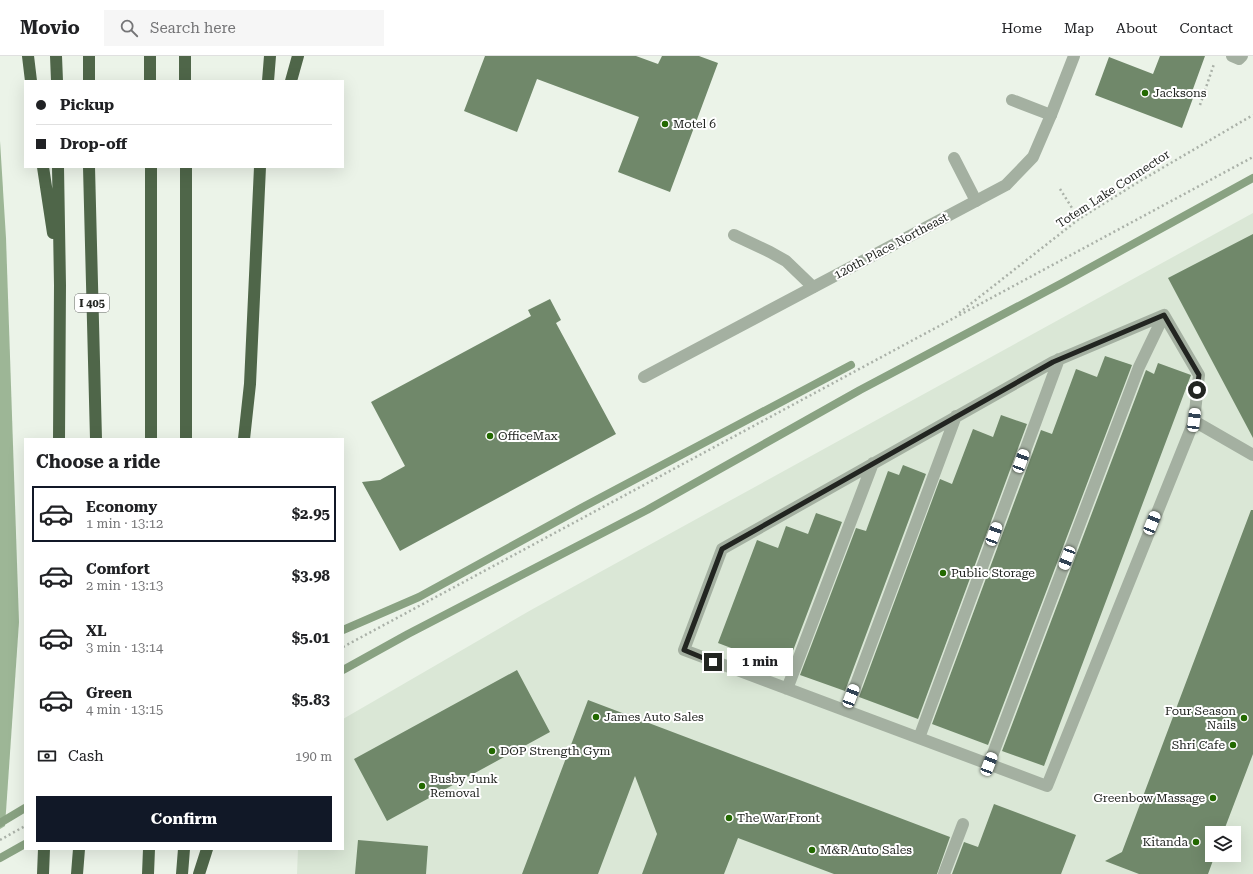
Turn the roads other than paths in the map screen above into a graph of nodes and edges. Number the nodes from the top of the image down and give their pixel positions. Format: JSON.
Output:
{"nodes":[{"id":1,"x":28,"y":56,"type":"edge"},
{"id":2,"x":56,"y":56,"type":"edge"},
{"id":3,"x":89,"y":56,"type":"edge"},
{"id":4,"x":150,"y":56,"type":"edge"},
{"id":5,"x":185,"y":56,"type":"edge"},
{"id":6,"x":270,"y":56,"type":"edge"},
{"id":7,"x":298,"y":56,"type":"edge"},
{"id":8,"x":1074,"y":56,"type":"edge"},
{"id":9,"x":1232,"y":56,"type":"edge"},
{"id":10,"x":1242,"y":56,"type":"edge"},
{"id":11,"x":31,"y":80,"type":"edge"},
{"id":12,"x":56,"y":80,"type":"edge"},
{"id":13,"x":89,"y":80,"type":"edge"},
{"id":14,"x":150,"y":80,"type":"edge"},
{"id":15,"x":185,"y":80,"type":"edge"},
{"id":16,"x":268,"y":80,"type":"edge"},
{"id":17,"x":291,"y":80,"type":"edge"},
{"id":18,"x":1012,"y":100,"type":"dead end"},
{"id":19,"x":1051,"y":115,"type":"junction"},
{"id":20,"x":954,"y":158,"type":"dead end"},
{"id":21,"x":43,"y":168,"type":"edge"},
{"id":22,"x":58,"y":168,"type":"edge"},
{"id":23,"x":89,"y":168,"type":"edge"},
{"id":24,"x":151,"y":168,"type":"edge"},
{"id":25,"x":186,"y":168,"type":"edge"},
{"id":26,"x":260,"y":168,"type":"edge"},
{"id":27,"x":265,"y":168,"type":"edge"},
{"id":28,"x":259,"y":187,"type":"junction"},
{"id":29,"x":976,"y":201,"type":"junction"},
{"id":30,"x":734,"y":235,"type":"dead end"},
{"id":31,"x":60,"y":285,"type":"junction"},
{"id":32,"x":813,"y":287,"type":"junction"},
{"id":33,"x":1164,"y":315,"type":"junction"},
{"id":34,"x":1059,"y":359,"type":"junction"},
{"id":35,"x":644,"y":377,"type":"dead end"},
{"id":36,"x":956,"y":416,"type":"junction"},
{"id":37,"x":1194,"y":420,"type":"junction"},
{"id":38,"x":59,"y":438,"type":"edge"},
{"id":39,"x":96,"y":438,"type":"edge"},
{"id":40,"x":151,"y":438,"type":"edge"},
{"id":41,"x":186,"y":438,"type":"edge"},
{"id":42,"x":244,"y":438,"type":"edge"},
{"id":43,"x":1253,"y":455,"type":"edge"},
{"id":44,"x":873,"y":464,"type":"junction"},
{"id":45,"x":787,"y":689,"type":"junction"},
{"id":46,"x":846,"y":711,"type":"junction"},
{"id":47,"x":919,"y":738,"type":"junction"},
{"id":48,"x":989,"y":764,"type":"junction"},
{"id":49,"x":963,"y":824,"type":"dead end"},
{"id":50,"x":44,"y":850,"type":"edge"},
{"id":51,"x":79,"y":850,"type":"edge"},
{"id":52,"x":184,"y":850,"type":"edge"},
{"id":53,"x":207,"y":850,"type":"edge"},
{"id":54,"x":149,"y":854,"type":"edge"},
{"id":55,"x":43,"y":874,"type":"edge"},
{"id":56,"x":77,"y":874,"type":"edge"},
{"id":57,"x":148,"y":874,"type":"edge"},
{"id":58,"x":182,"y":874,"type":"edge"},
{"id":59,"x":198,"y":874,"type":"edge"},
{"id":60,"x":944,"y":874,"type":"edge"}],
"edges":[{"from":1,"to":11,"type":"highway"},
{"from":2,"to":12,"type":"highway"},
{"from":3,"to":13,"type":"highway"},
{"from":4,"to":14,"type":"highway"},
{"from":5,"to":15,"type":"highway"},
{"from":6,"to":16,"type":"highway"},
{"from":7,"to":17,"type":"highway"},
{"from":8,"to":19,"type":"street","name":"120th Place Northeast"},
{"from":9,"to":10,"type":"street"},
{"from":18,"to":19,"type":"street"},
{"from":19,"to":29,"type":"street","name":"120th Place Northeast"},
{"from":20,"to":29,"type":"street"},
{"from":21,"to":31,"type":"highway"},
{"from":22,"to":31,"type":"highway","number":"I 405"},
{"from":23,"to":39,"type":"highway","number":"I 405"},
{"from":24,"to":40,"type":"highway"},
{"from":25,"to":41,"type":"highway"},
{"from":26,"to":28,"type":"highway"},
{"from":27,"to":28,"type":"highway"},
{"from":28,"to":42,"type":"highway"},
{"from":29,"to":32,"type":"street","name":"120th Place Northeast"},
{"from":30,"to":32,"type":"street"},
{"from":31,"to":38,"type":"highway","number":"I 405"},
{"from":32,"to":35,"type":"street","name":"120th Place Northeast"},
{"from":33,"to":34,"type":"street"},
{"from":33,"to":37,"type":"street"},
{"from":33,"to":48,"type":"street"},
{"from":34,"to":36,"type":"street"},
{"from":34,"to":47,"type":"street"},
{"from":36,"to":44,"type":"street"},
{"from":36,"to":46,"type":"street"},
{"from":37,"to":43,"type":"street"},
{"from":37,"to":48,"type":"street"},
{"from":44,"to":45,"type":"street"},
{"from":44,"to":45,"type":"street"},
{"from":45,"to":46,"type":"street"},
{"from":46,"to":47,"type":"street"},
{"from":47,"to":48,"type":"street"},
{"from":49,"to":60,"type":"street"},
{"from":50,"to":55,"type":"highway"},
{"from":51,"to":56,"type":"highway"},
{"from":52,"to":58,"type":"highway"},
{"from":53,"to":59,"type":"highway"},
{"from":54,"to":57,"type":"highway"}]}
